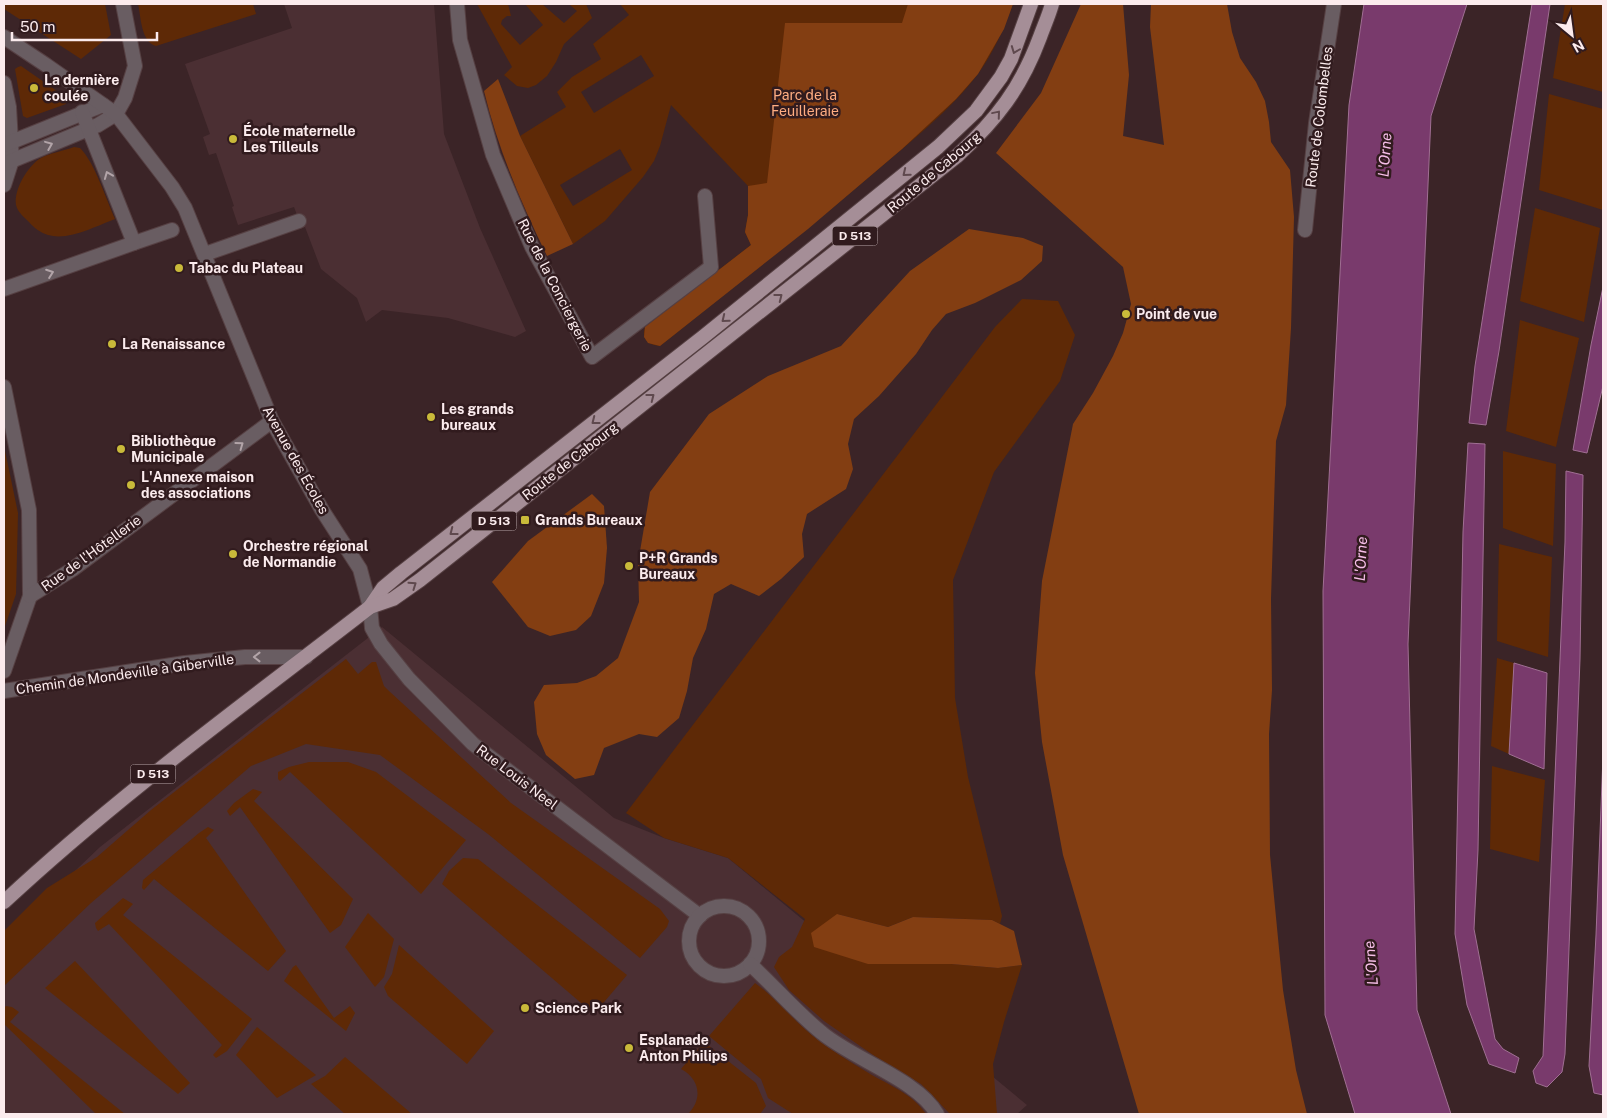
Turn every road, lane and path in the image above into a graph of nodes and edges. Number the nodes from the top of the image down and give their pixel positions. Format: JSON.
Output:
{"nodes":[{"id":1,"x":123,"y":4,"type":"edge"},
{"id":2,"x":457,"y":4,"type":"edge"},
{"id":3,"x":1031,"y":4,"type":"edge"},
{"id":4,"x":1052,"y":4,"type":"edge"},
{"id":5,"x":1334,"y":4,"type":"edge"},
{"id":6,"x":4,"y":37,"type":"edge"},
{"id":7,"x":4,"y":83,"type":"edge"},
{"id":8,"x":103,"y":105,"type":"junction"},
{"id":9,"x":82,"y":112,"type":"junction"},
{"id":10,"x":116,"y":114,"type":"junction"},
{"id":11,"x":89,"y":129,"type":"junction"},
{"id":12,"x":7,"y":143,"type":"edge"},
{"id":13,"x":8,"y":162,"type":"edge"},
{"id":14,"x":4,"y":185,"type":"edge"},
{"id":15,"x":705,"y":196,"type":"dead end"},
{"id":16,"x":299,"y":221,"type":"dead end"},
{"id":17,"x":172,"y":230,"type":"dead end"},
{"id":18,"x":1305,"y":230,"type":"dead end"},
{"id":19,"x":134,"y":243,"type":"junction"},
{"id":20,"x":205,"y":254,"type":"junction"},
{"id":21,"x":4,"y":289,"type":"edge"},
{"id":22,"x":4,"y":387,"type":"edge"},
{"id":23,"x":272,"y":421,"type":"junction"},
{"id":24,"x":30,"y":596,"type":"junction"},
{"id":25,"x":370,"y":607,"type":"junction"},
{"id":26,"x":306,"y":657,"type":"junction"},
{"id":27,"x":4,"y":671,"type":"edge"},
{"id":28,"x":5,"y":691,"type":"edge"},
{"id":29,"x":4,"y":902,"type":"edge"},
{"id":30,"x":700,"y":916,"type":"junction"},
{"id":31,"x":750,"y":964,"type":"junction"},
{"id":32,"x":937,"y":1114,"type":"edge"}],
"edges":[{"from":1,"to":10,"type":"street"},
{"from":2,"to":15,"type":"street","name":"Rue de la Conciergerie"},
{"from":3,"to":25,"type":"main road","name":"Route de Cabourg","number":"D 513","one_way":true},
{"from":25,"to":4,"type":"main road","name":"Route de Cabourg","number":"D 513","one_way":true},
{"from":5,"to":18,"type":"street","name":"Route de Colombelles"},
{"from":6,"to":8,"type":"street","name":"Avenue des Écoles"},
{"from":7,"to":12,"type":"street"},
{"from":8,"to":9,"type":"street"},
{"from":8,"to":10,"type":"street","name":"Avenue des Écoles"},
{"from":9,"to":11,"type":"street"},
{"from":9,"to":12,"type":"street"},
{"from":10,"to":11,"type":"street"},
{"from":10,"to":20,"type":"street","name":"Avenue des Écoles"},
{"from":13,"to":11,"type":"street","one_way":true},
{"from":19,"to":11,"type":"street","one_way":true},
{"from":12,"to":13,"type":"street"},
{"from":13,"to":14,"type":"street"},
{"from":16,"to":20,"type":"street"},
{"from":17,"to":19,"type":"street"},
{"from":21,"to":19,"type":"street","one_way":true},
{"from":20,"to":23,"type":"street","name":"Avenue des Écoles"},
{"from":22,"to":24,"type":"street"},
{"from":24,"to":23,"type":"street","name":"Rue de l'Hôtellerie","one_way":true},
{"from":23,"to":25,"type":"street","name":"Avenue des Écoles"},
{"from":24,"to":27,"type":"street"},
{"from":25,"to":26,"type":"main road","number":"D 513"},
{"from":25,"to":30,"type":"street","name":"Rue Louis Neel"},
{"from":26,"to":28,"type":"street","name":"Chemin de Mondeville à Giberville","one_way":true},
{"from":26,"to":29,"type":"main road","number":"D 513"},
{"from":30,"to":31,"type":"street"},
{"from":30,"to":31,"type":"street"},
{"from":31,"to":32,"type":"street"}]}
